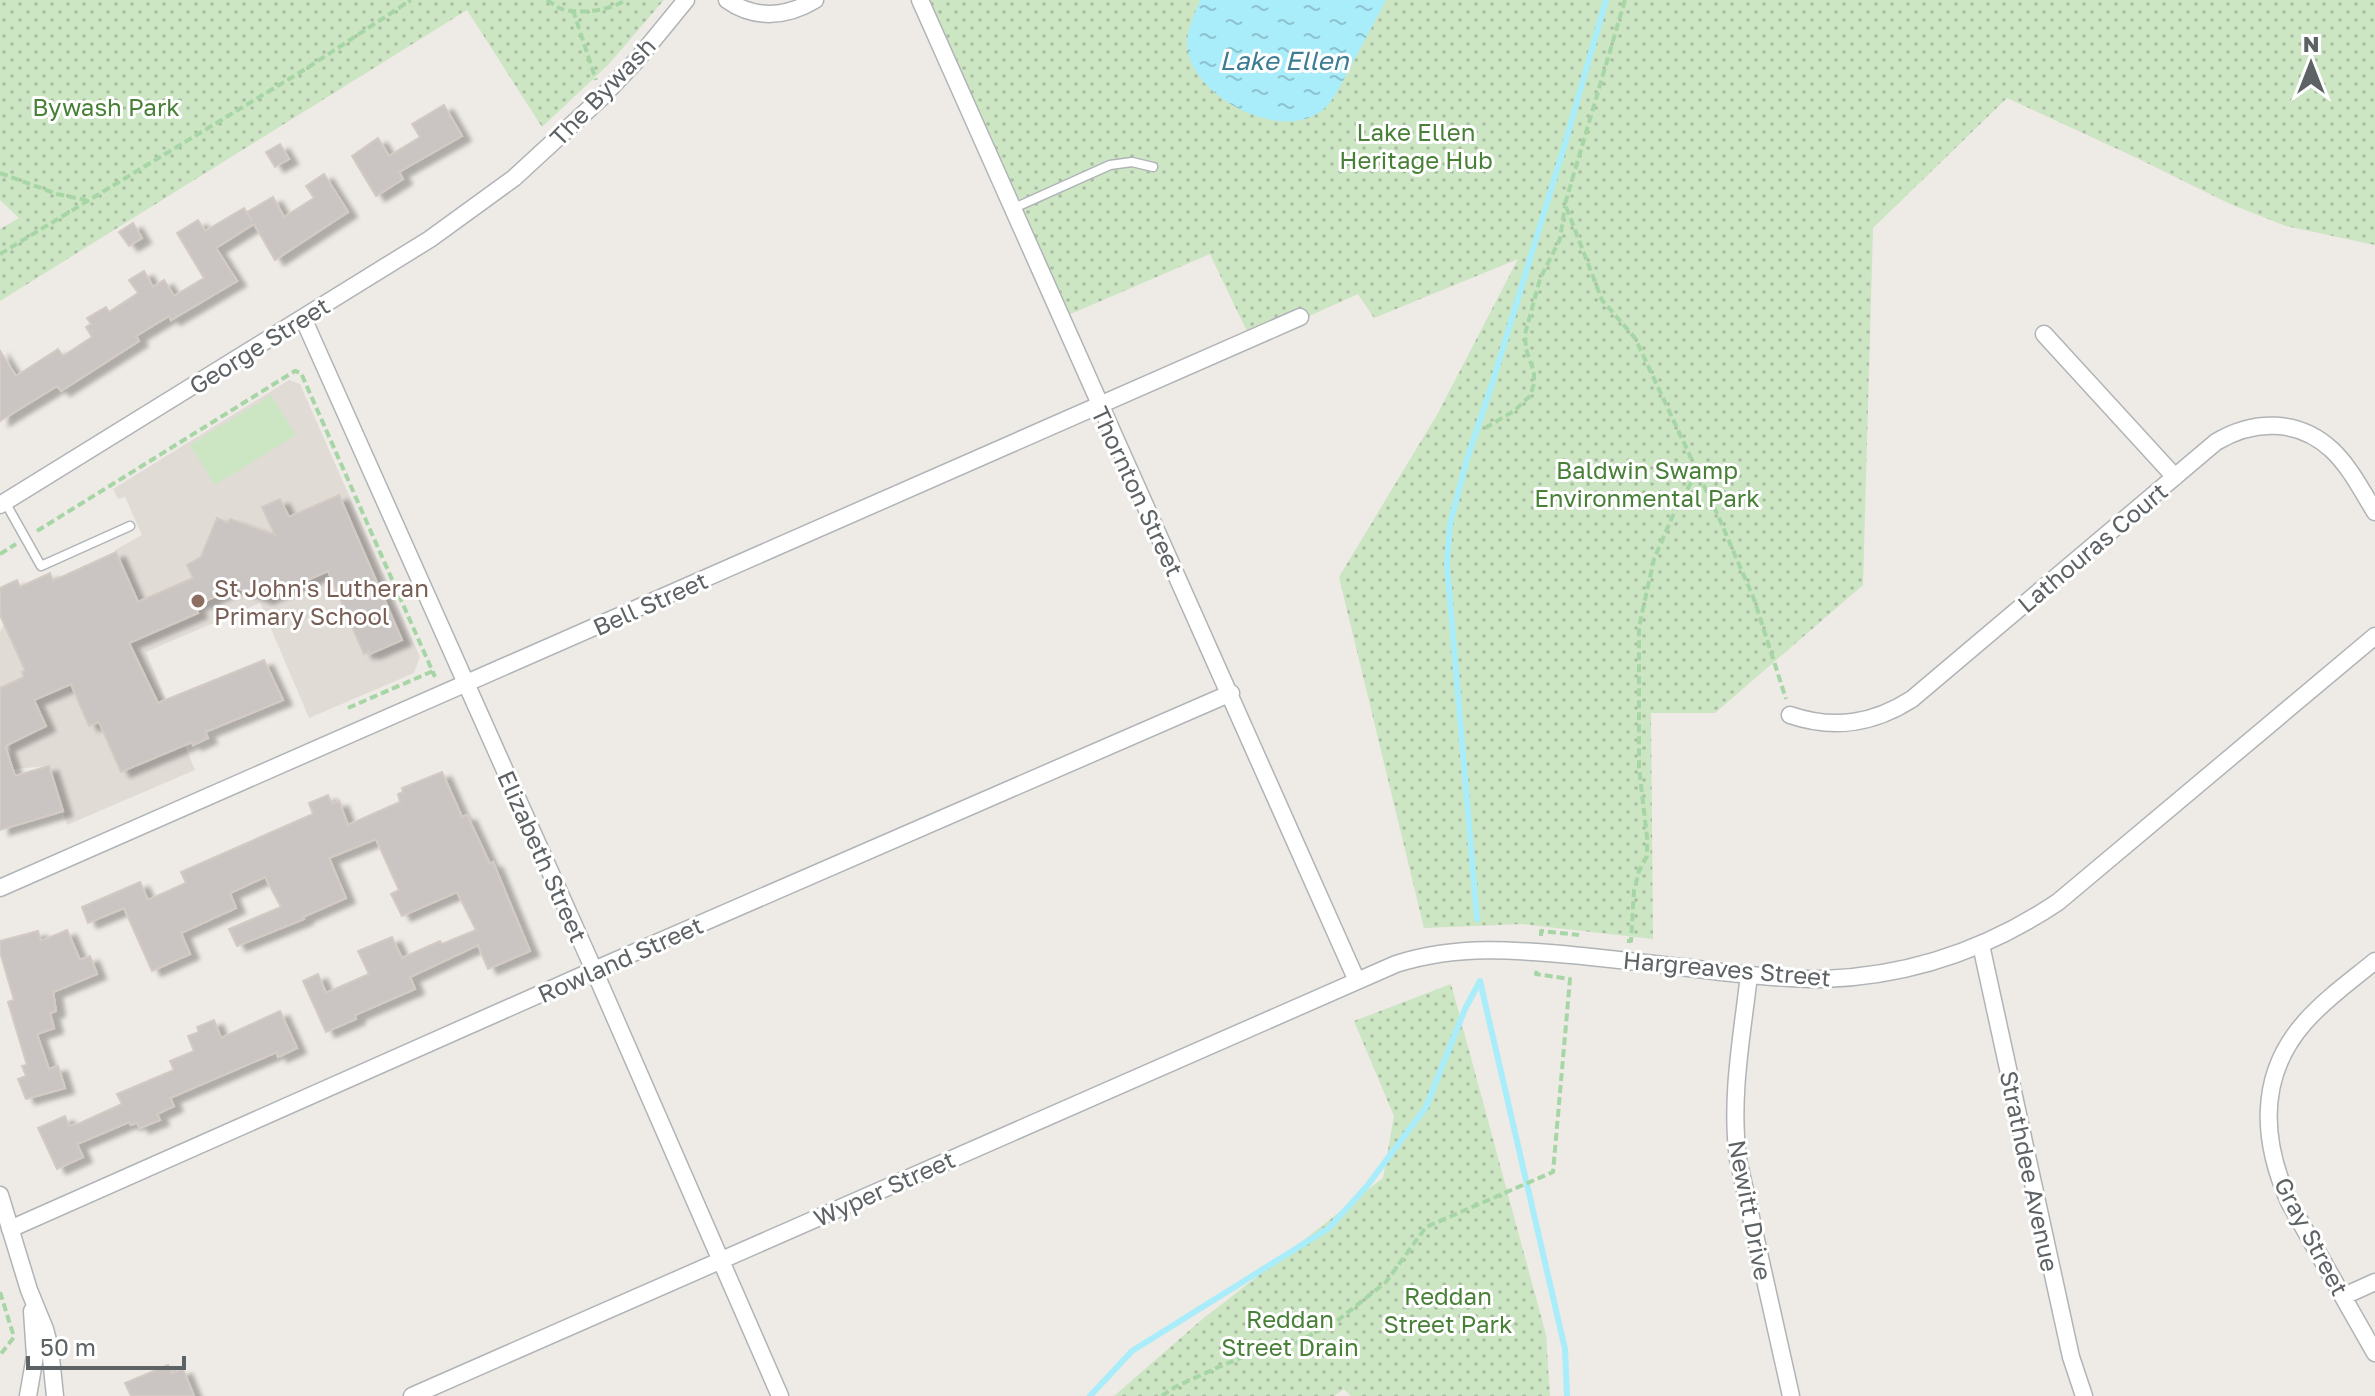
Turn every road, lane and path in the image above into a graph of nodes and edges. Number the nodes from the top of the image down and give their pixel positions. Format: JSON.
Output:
{"nodes":[{"id":1,"x":411,"y":0,"type":"edge"},
{"id":2,"x":547,"y":0,"type":"edge"},
{"id":3,"x":625,"y":0,"type":"edge"},
{"id":4,"x":686,"y":0,"type":"edge"},
{"id":5,"x":727,"y":0,"type":"edge"},
{"id":6,"x":815,"y":0,"type":"edge"},
{"id":7,"x":920,"y":0,"type":"edge"},
{"id":8,"x":1625,"y":0,"type":"edge"},
{"id":9,"x":573,"y":10,"type":"junction"},
{"id":10,"x":602,"y":97,"type":"junction"},
{"id":11,"x":1153,"y":167,"type":"dead end"},
{"id":12,"x":0,"y":173,"type":"edge"},
{"id":13,"x":514,"y":178,"type":"joint"},
{"id":14,"x":86,"y":200,"type":"junction"},
{"id":15,"x":1565,"y":204,"type":"junction"},
{"id":16,"x":1012,"y":209,"type":"junction"},
{"id":17,"x":0,"y":254,"type":"edge"},
{"id":18,"x":1300,"y":317,"type":"dead end"},
{"id":19,"x":303,"y":318,"type":"junction"},
{"id":20,"x":2044,"y":334,"type":"dead end"},
{"id":21,"x":1099,"y":406,"type":"junction"},
{"id":22,"x":1485,"y":428,"type":"dead end"},
{"id":23,"x":1697,"y":471,"type":"junction"},
{"id":24,"x":2175,"y":477,"type":"junction"},
{"id":25,"x":3,"y":504,"type":"edge"},
{"id":26,"x":2375,"y":512,"type":"edge"},
{"id":27,"x":130,"y":526,"type":"dead end"},
{"id":28,"x":25,"y":538,"type":"junction"},
{"id":29,"x":0,"y":554,"type":"edge"},
{"id":30,"x":2375,"y":636,"type":"edge"},
{"id":31,"x":466,"y":685,"type":"junction"},
{"id":32,"x":1231,"y":693,"type":"junction"},
{"id":33,"x":348,"y":708,"type":"dead end"},
{"id":34,"x":1790,"y":715,"type":"joint"},
{"id":35,"x":0,"y":888,"type":"edge"},
{"id":36,"x":1586,"y":936,"type":"dead end"},
{"id":37,"x":1541,"y":939,"type":"dead end"},
{"id":38,"x":1616,"y":940,"type":"dead end"},
{"id":39,"x":1981,"y":945,"type":"junction"},
{"id":40,"x":2375,"y":961,"type":"edge"},
{"id":41,"x":1537,"y":967,"type":"dead end"},
{"id":42,"x":594,"y":970,"type":"junction"},
{"id":43,"x":1749,"y":975,"type":"junction"},
{"id":44,"x":1357,"y":981,"type":"junction"},
{"id":45,"x":0,"y":1195,"type":"edge"},
{"id":46,"x":10,"y":1229,"type":"junction"},
{"id":47,"x":720,"y":1259,"type":"junction"},
{"id":48,"x":2375,"y":1282,"type":"edge"},
{"id":49,"x":29,"y":1290,"type":"junction"},
{"id":50,"x":0,"y":1292,"type":"edge"},
{"id":51,"x":2344,"y":1296,"type":"junction"},
{"id":52,"x":2375,"y":1353,"type":"edge"},
{"id":53,"x":0,"y":1355,"type":"edge"},
{"id":54,"x":28,"y":1396,"type":"edge"},
{"id":55,"x":55,"y":1396,"type":"edge"},
{"id":56,"x":412,"y":1396,"type":"edge"},
{"id":57,"x":780,"y":1396,"type":"edge"},
{"id":58,"x":1162,"y":1396,"type":"edge"},
{"id":59,"x":1791,"y":1396,"type":"edge"},
{"id":60,"x":2084,"y":1396,"type":"edge"}],
"edges":[{"from":1,"to":14,"type":"path"},
{"from":2,"to":9,"type":"path"},
{"from":3,"to":9,"type":"path"},
{"from":4,"to":10,"type":"street","name":"The Bywash"},
{"from":5,"to":6,"type":"street"},
{"from":7,"to":16,"type":"street","name":"Thornton Street"},
{"from":8,"to":15,"type":"path"},
{"from":9,"to":10,"type":"path"},
{"from":10,"to":13,"type":"street","name":"The Bywash"},
{"from":11,"to":16,"type":"lane"},
{"from":12,"to":14,"type":"path"},
{"from":13,"to":19,"type":"street","name":"George Street"},
{"from":14,"to":17,"type":"path"},
{"from":15,"to":22,"type":"path"},
{"from":15,"to":23,"type":"path"},
{"from":16,"to":21,"type":"street","name":"Thornton Street"},
{"from":18,"to":21,"type":"street","name":"Bell Street"},
{"from":19,"to":25,"type":"street","name":"George Street"},
{"from":19,"to":31,"type":"street","name":"Elizabeth Street"},
{"from":20,"to":24,"type":"street"},
{"from":21,"to":31,"type":"street","name":"Bell Street"},
{"from":21,"to":32,"type":"street","name":"Thornton Street"},
{"from":23,"to":34,"type":"path"},
{"from":23,"to":38,"type":"path"},
{"from":24,"to":26,"type":"street","name":"Lathouras Court"},
{"from":24,"to":34,"type":"street","name":"Lathouras Court"},
{"from":25,"to":28,"type":"lane"},
{"from":27,"to":28,"type":"lane"},
{"from":28,"to":29,"type":"path"},
{"from":28,"to":33,"type":"path"},
{"from":30,"to":39,"type":"street","name":"Hargreaves Street"},
{"from":31,"to":35,"type":"street","name":"Bell Street"},
{"from":31,"to":42,"type":"street","name":"Elizabeth Street"},
{"from":32,"to":42,"type":"street","name":"Rowland Street"},
{"from":32,"to":44,"type":"street","name":"Thornton Street"},
{"from":36,"to":37,"type":"path"},
{"from":39,"to":43,"type":"street","name":"Hargreaves Street"},
{"from":39,"to":60,"type":"street","name":"Strathdee Avenue"},
{"from":40,"to":51,"type":"street","name":"Gray Street"},
{"from":41,"to":58,"type":"path"},
{"from":42,"to":46,"type":"street","name":"Rowland Street"},
{"from":42,"to":47,"type":"street","name":"Elizabeth Street"},
{"from":43,"to":44,"type":"street","name":"Hargreaves Street"},
{"from":43,"to":59,"type":"street","name":"Newitt Drive"},
{"from":44,"to":47,"type":"street","name":"Wyper Street"},
{"from":45,"to":46,"type":"street"},
{"from":46,"to":49,"type":"street"},
{"from":47,"to":56,"type":"street","name":"Wyper Street"},
{"from":47,"to":57,"type":"street","name":"Elizabeth Street"},
{"from":48,"to":51,"type":"street"},
{"from":49,"to":54,"type":"street"},
{"from":49,"to":55,"type":"street"},
{"from":50,"to":53,"type":"path"},
{"from":51,"to":52,"type":"street","name":"Gray Street"}]}
